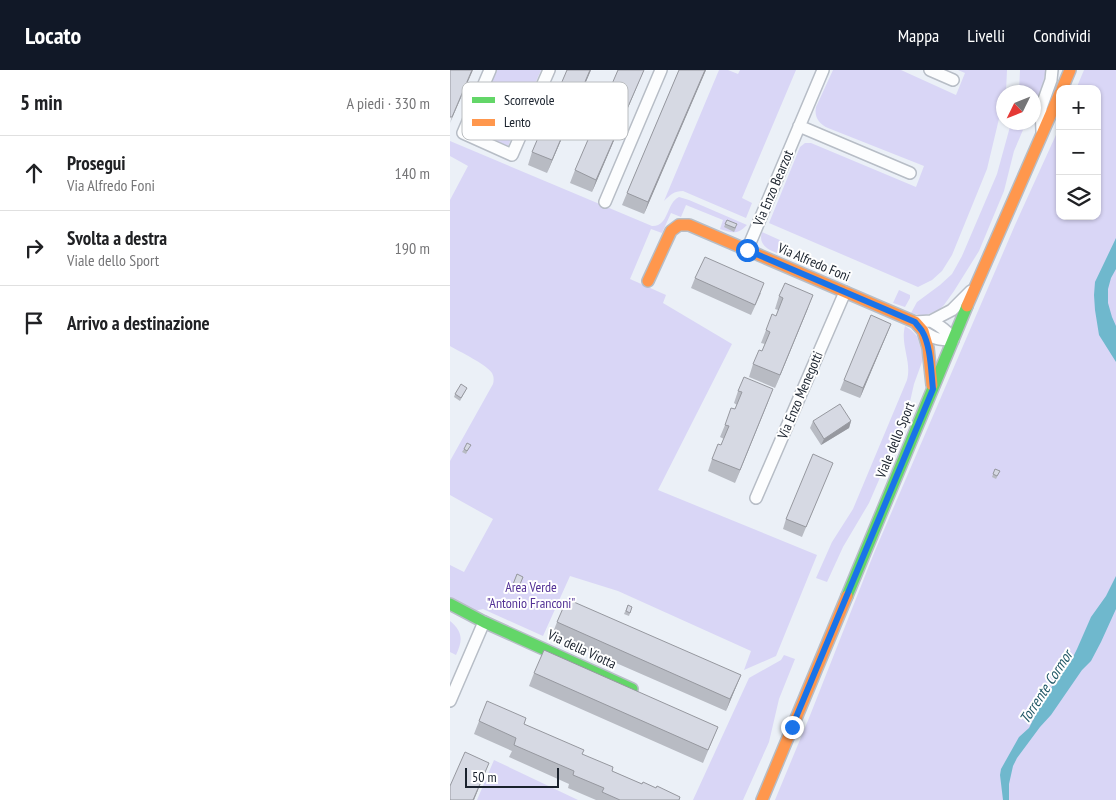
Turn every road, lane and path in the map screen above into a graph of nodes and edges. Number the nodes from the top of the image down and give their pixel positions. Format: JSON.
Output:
{"nodes":[{"id":1,"x":490,"y":70,"type":"edge"},
{"id":2,"x":549,"y":70,"type":"edge"},
{"id":3,"x":661,"y":70,"type":"edge"},
{"id":4,"x":823,"y":70,"type":"edge"},
{"id":5,"x":930,"y":70,"type":"edge"},
{"id":6,"x":1052,"y":70,"type":"edge"},
{"id":7,"x":1070,"y":70,"type":"edge"},
{"id":8,"x":953,"y":80,"type":"dead end"},
{"id":9,"x":485,"y":82,"type":"edge"},
{"id":10,"x":544,"y":82,"type":"edge"},
{"id":11,"x":1064,"y":85,"type":"edge"},
{"id":12,"x":1056,"y":102,"type":"edge"},
{"id":13,"x":799,"y":126,"type":"junction"},
{"id":14,"x":1042,"y":135,"type":"junction"},
{"id":15,"x":479,"y":140,"type":"edge"},
{"id":16,"x":519,"y":140,"type":"edge"},
{"id":17,"x":910,"y":173,"type":"dead end"},
{"id":18,"x":605,"y":202,"type":"dead end"},
{"id":19,"x":747,"y":250,"type":"junction"},
{"id":20,"x":648,"y":282,"type":"dead end"},
{"id":21,"x":977,"y":284,"type":"junction"},
{"id":22,"x":845,"y":292,"type":"junction"},
{"id":23,"x":931,"y":321,"type":"junction"},
{"id":24,"x":915,"y":322,"type":"junction"},
{"id":25,"x":923,"y":331,"type":"junction"},
{"id":26,"x":953,"y":340,"type":"junction"},
{"id":27,"x":933,"y":389,"type":"junction"},
{"id":28,"x":756,"y":498,"type":"dead end"},
{"id":29,"x":450,"y":604,"type":"edge"},
{"id":30,"x":484,"y":622,"type":"junction"},
{"id":31,"x":641,"y":693,"type":"edge"},
{"id":32,"x":450,"y":701,"type":"edge"},
{"id":33,"x":762,"y":800,"type":"edge"}],
"edges":[{"from":1,"to":9,"type":"street"},
{"from":2,"to":10,"type":"street"},
{"from":3,"to":18,"type":"street"},
{"from":4,"to":13,"type":"street","name":"Via Enzo Bearzot"},
{"from":5,"to":8,"type":"street"},
{"from":6,"to":14,"type":"street"},
{"from":7,"to":11,"type":"street"},
{"from":12,"to":14,"type":"street","name":"Viale dello Sport"},
{"from":13,"to":17,"type":"street"},
{"from":13,"to":19,"type":"street","name":"Via Enzo Bearzot"},
{"from":14,"to":21,"type":"street","name":"Viale dello Sport"},
{"from":15,"to":16,"type":"street"},
{"from":19,"to":20,"type":"street","name":"Via Alfredo Foni"},
{"from":19,"to":22,"type":"street","name":"Via Alfredo Foni"},
{"from":21,"to":23,"type":"street","name":"Via Alfredo Foni"},
{"from":21,"to":26,"type":"street","name":"Viale dello Sport"},
{"from":22,"to":24,"type":"street","name":"Via Alfredo Foni"},
{"from":22,"to":28,"type":"street","name":"Via Enzo Menegotti"},
{"from":23,"to":24,"type":"street","name":"Via Alfredo Foni"},
{"from":23,"to":26,"type":"street"},
{"from":24,"to":25,"type":"street","name":"Via Alfredo Foni"},
{"from":25,"to":26,"type":"street","name":"Via Alfredo Foni"},
{"from":25,"to":27,"type":"street","name":"Via Alfredo Foni"},
{"from":26,"to":27,"type":"street","name":"Viale dello Sport"},
{"from":27,"to":33,"type":"street","name":"Viale dello Sport"},
{"from":29,"to":30,"type":"street","name":"Via della Viotta"},
{"from":30,"to":31,"type":"street","name":"Via della Viotta"},
{"from":30,"to":32,"type":"street"}]}
